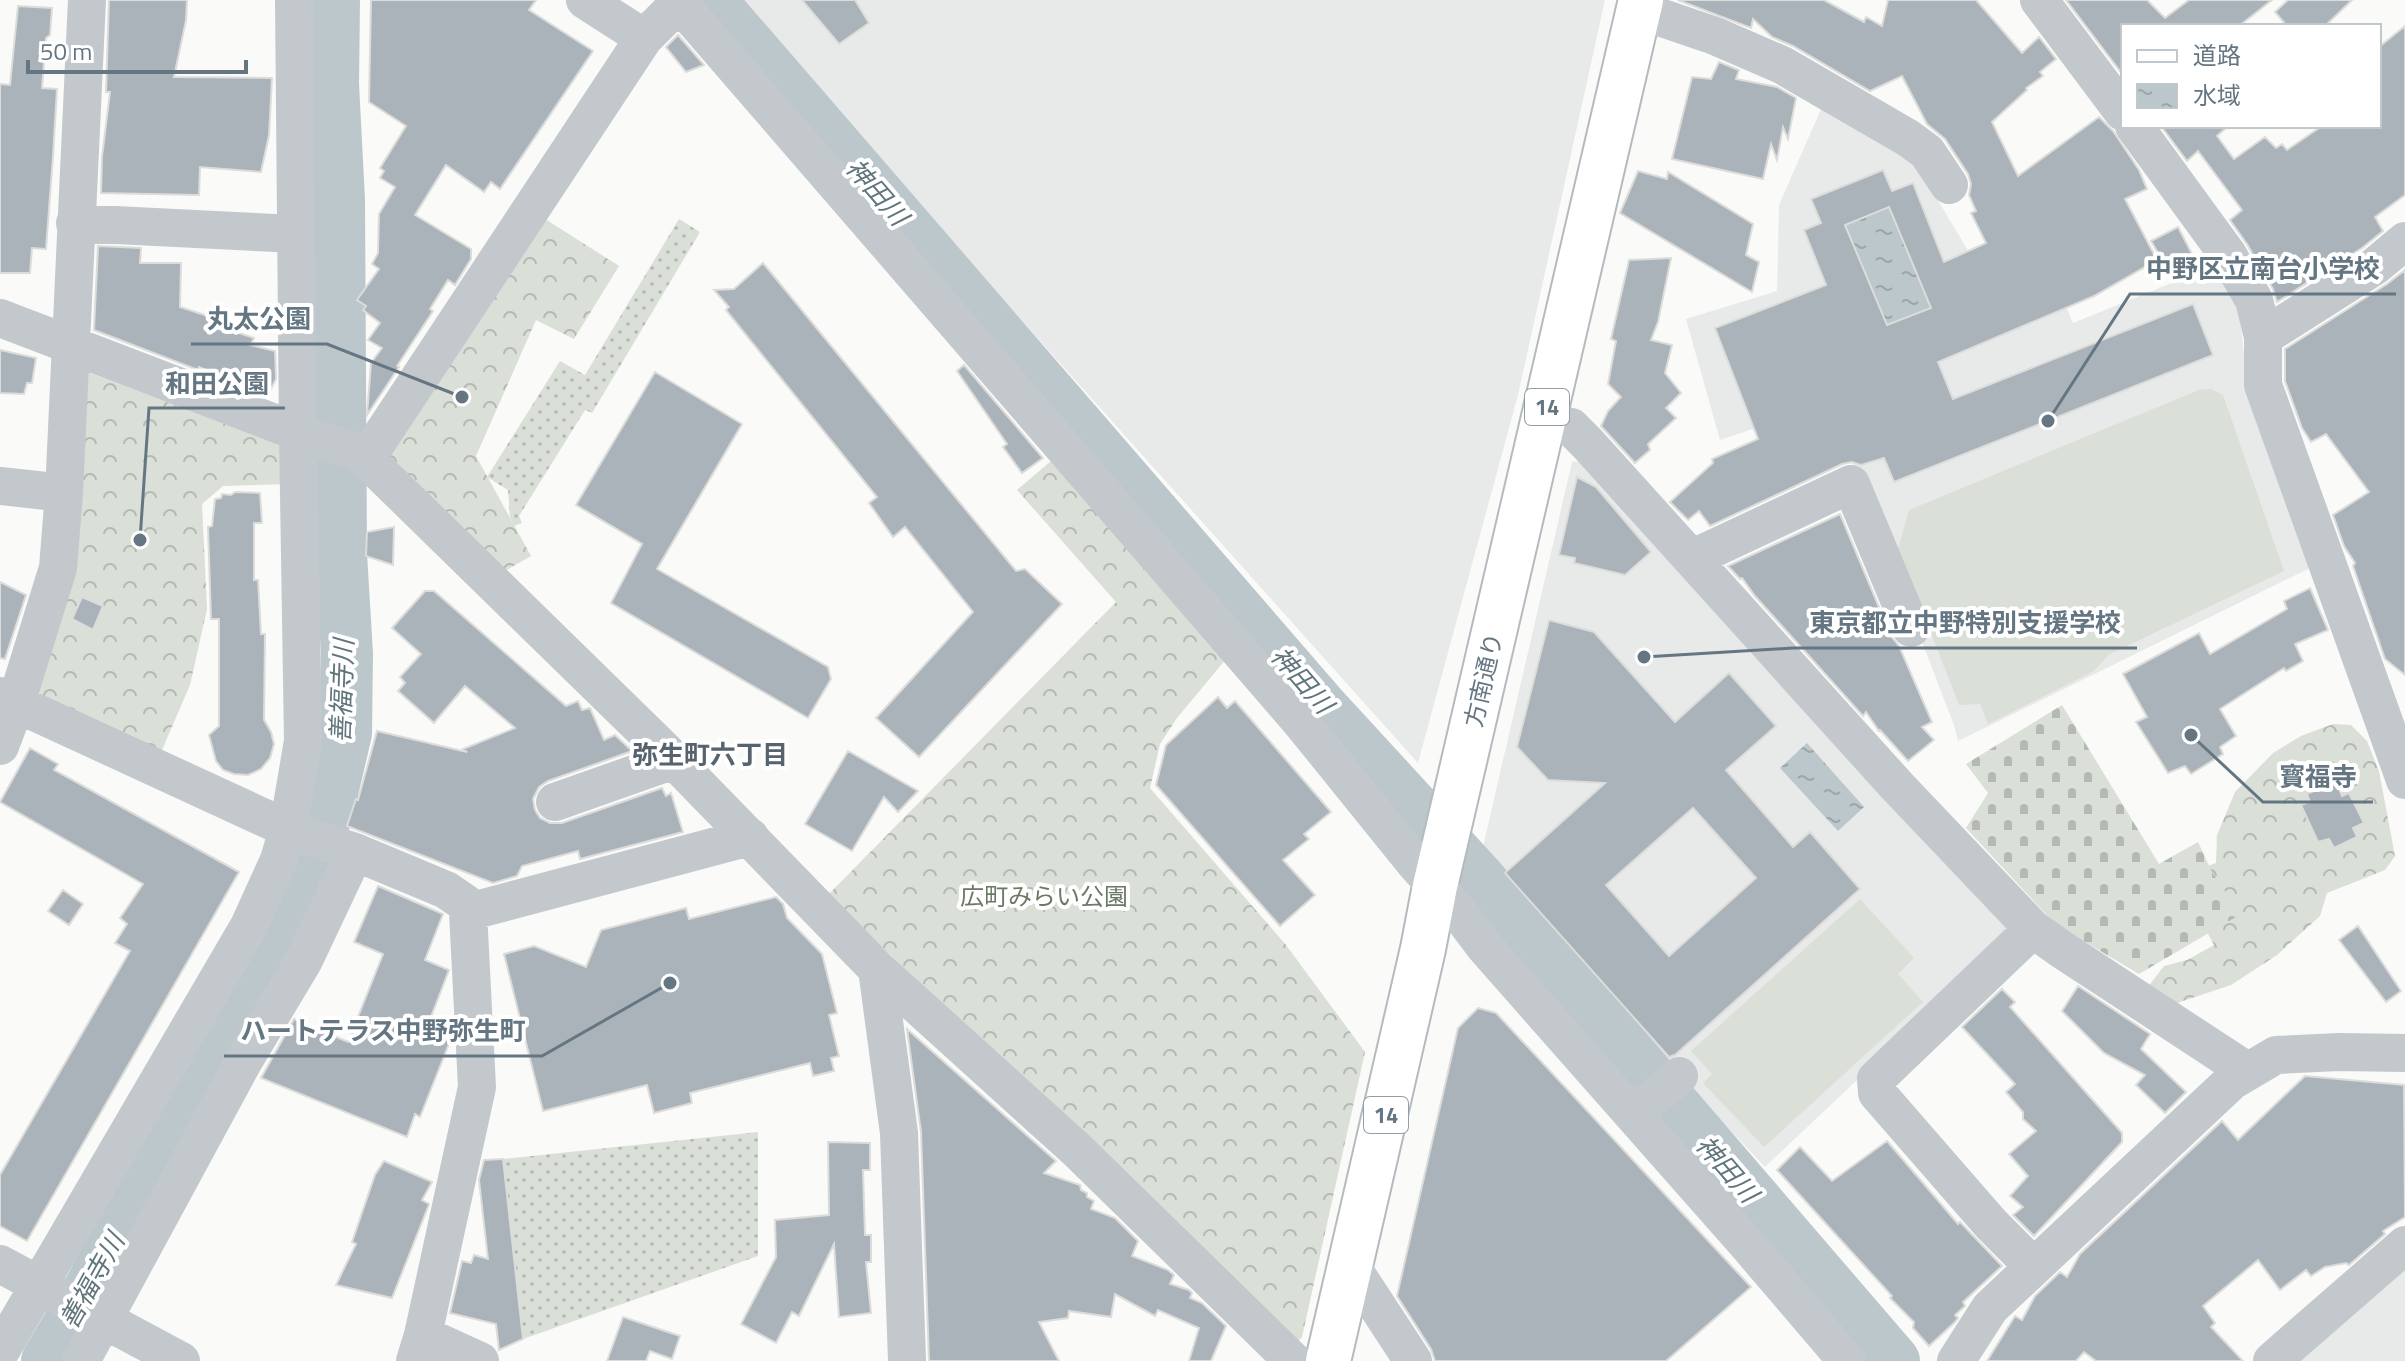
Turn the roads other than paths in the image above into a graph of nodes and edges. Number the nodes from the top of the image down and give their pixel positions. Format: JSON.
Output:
{"nodes":[{"id":1,"x":87,"y":0,"type":"edge"},
{"id":2,"x":294,"y":0,"type":"edge"},
{"id":3,"x":585,"y":0,"type":"edge"},
{"id":4,"x":2039,"y":0,"type":"edge"},
{"id":5,"x":1640,"y":5,"type":"edge"},
{"id":6,"x":644,"y":38,"type":"junction"},
{"id":7,"x":2121,"y":109,"type":"edge"},
{"id":8,"x":2135,"y":128,"type":"edge"},
{"id":9,"x":1949,"y":185,"type":"dead end"},
{"id":10,"x":75,"y":223,"type":"junction"},
{"id":11,"x":296,"y":234,"type":"junction"},
{"id":12,"x":2405,"y":241,"type":"edge"},
{"id":13,"x":0,"y":318,"type":"edge"},
{"id":14,"x":2263,"y":337,"type":"junction"},
{"id":15,"x":71,"y":345,"type":"junction"},
{"id":16,"x":1544,"y":422,"type":"junction"},
{"id":17,"x":304,"y":434,"type":"junction"},
{"id":18,"x":361,"y":456,"type":"junction"},
{"id":19,"x":0,"y":486,"type":"edge"},
{"id":20,"x":64,"y":493,"type":"junction"},
{"id":21,"x":1693,"y":558,"type":"junction"},
{"id":22,"x":1911,"y":628,"type":"dead end"},
{"id":23,"x":8,"y":700,"type":"edge"},
{"id":24,"x":0,"y":746,"type":"edge"},
{"id":25,"x":674,"y":760,"type":"junction"},
{"id":26,"x":2405,"y":780,"type":"edge"},
{"id":27,"x":555,"y":802,"type":"dead end"},
{"id":28,"x":292,"y":830,"type":"junction"},
{"id":29,"x":750,"y":837,"type":"junction"},
{"id":30,"x":346,"y":849,"type":"junction"},
{"id":31,"x":1438,"y":877,"type":"junction"},
{"id":32,"x":468,"y":912,"type":"junction"},
{"id":33,"x":2033,"y":929,"type":"junction"},
{"id":34,"x":877,"y":969,"type":"junction"},
{"id":35,"x":2405,"y":1053,"type":"edge"},
{"id":36,"x":2247,"y":1071,"type":"junction"},
{"id":37,"x":1679,"y":1076,"type":"dead end"},
{"id":38,"x":1639,"y":1108,"type":"junction"},
{"id":39,"x":2405,"y":1245,"type":"edge"},
{"id":40,"x":0,"y":1264,"type":"edge"},
{"id":41,"x":1351,"y":1266,"type":"junction"},
{"id":42,"x":2033,"y":1266,"type":"junction"},
{"id":43,"x":45,"y":1288,"type":"junction"},
{"id":44,"x":97,"y":1317,"type":"junction"},
{"id":45,"x":419,"y":1348,"type":"edge"},
{"id":46,"x":0,"y":1352,"type":"edge"},
{"id":47,"x":81,"y":1361,"type":"edge"},
{"id":48,"x":181,"y":1361,"type":"edge"},
{"id":49,"x":480,"y":1361,"type":"edge"},
{"id":50,"x":907,"y":1361,"type":"edge"},
{"id":51,"x":1293,"y":1361,"type":"edge"},
{"id":52,"x":1328,"y":1361,"type":"edge"},
{"id":53,"x":1413,"y":1361,"type":"edge"},
{"id":54,"x":1847,"y":1361,"type":"edge"},
{"id":55,"x":1956,"y":1361,"type":"edge"},
{"id":56,"x":2272,"y":1361,"type":"edge"}],
"edges":[{"from":1,"to":10,"type":"street"},
{"from":2,"to":11,"type":"street"},
{"from":3,"to":6,"type":"street"},
{"from":4,"to":7,"type":"street"},
{"from":5,"to":9,"type":"street"},
{"from":5,"to":16,"type":"main road","name":"方南通り","number":"14"},
{"from":6,"to":18,"type":"street"},
{"from":6,"to":31,"type":"street"},
{"from":8,"to":14,"type":"street"},
{"from":10,"to":11,"type":"street"},
{"from":10,"to":15,"type":"street"},
{"from":11,"to":17,"type":"street"},
{"from":12,"to":14,"type":"street"},
{"from":13,"to":15,"type":"street"},
{"from":14,"to":26,"type":"street"},
{"from":15,"to":17,"type":"street"},
{"from":15,"to":20,"type":"street"},
{"from":16,"to":21,"type":"street"},
{"from":16,"to":31,"type":"main road","name":"方南通り","number":"14"},
{"from":17,"to":18,"type":"street"},
{"from":17,"to":28,"type":"street"},
{"from":18,"to":25,"type":"street"},
{"from":19,"to":20,"type":"street"},
{"from":20,"to":23,"type":"street"},
{"from":21,"to":22,"type":"street"},
{"from":21,"to":33,"type":"street"},
{"from":23,"to":24,"type":"street"},
{"from":23,"to":28,"type":"street"},
{"from":25,"to":27,"type":"street"},
{"from":25,"to":29,"type":"street"},
{"from":28,"to":30,"type":"street"},
{"from":28,"to":43,"type":"street"},
{"from":29,"to":32,"type":"street"},
{"from":29,"to":34,"type":"street"},
{"from":30,"to":32,"type":"street"},
{"from":30,"to":44,"type":"street"},
{"from":31,"to":38,"type":"street"},
{"from":31,"to":41,"type":"main road","name":"方南通り","number":"14"},
{"from":32,"to":45,"type":"street"},
{"from":33,"to":36,"type":"street"},
{"from":33,"to":42,"type":"street"},
{"from":34,"to":50,"type":"street"},
{"from":34,"to":51,"type":"street"},
{"from":35,"to":36,"type":"street"},
{"from":36,"to":42,"type":"street"},
{"from":37,"to":38,"type":"street"},
{"from":38,"to":54,"type":"street"},
{"from":39,"to":56,"type":"street"},
{"from":40,"to":43,"type":"street"},
{"from":41,"to":52,"type":"main road","name":"方南通り","number":"14"},
{"from":41,"to":53,"type":"street"},
{"from":42,"to":55,"type":"street"},
{"from":43,"to":44,"type":"street"},
{"from":43,"to":46,"type":"street"},
{"from":44,"to":47,"type":"street"},
{"from":44,"to":48,"type":"street"},
{"from":45,"to":49,"type":"street"}]}
